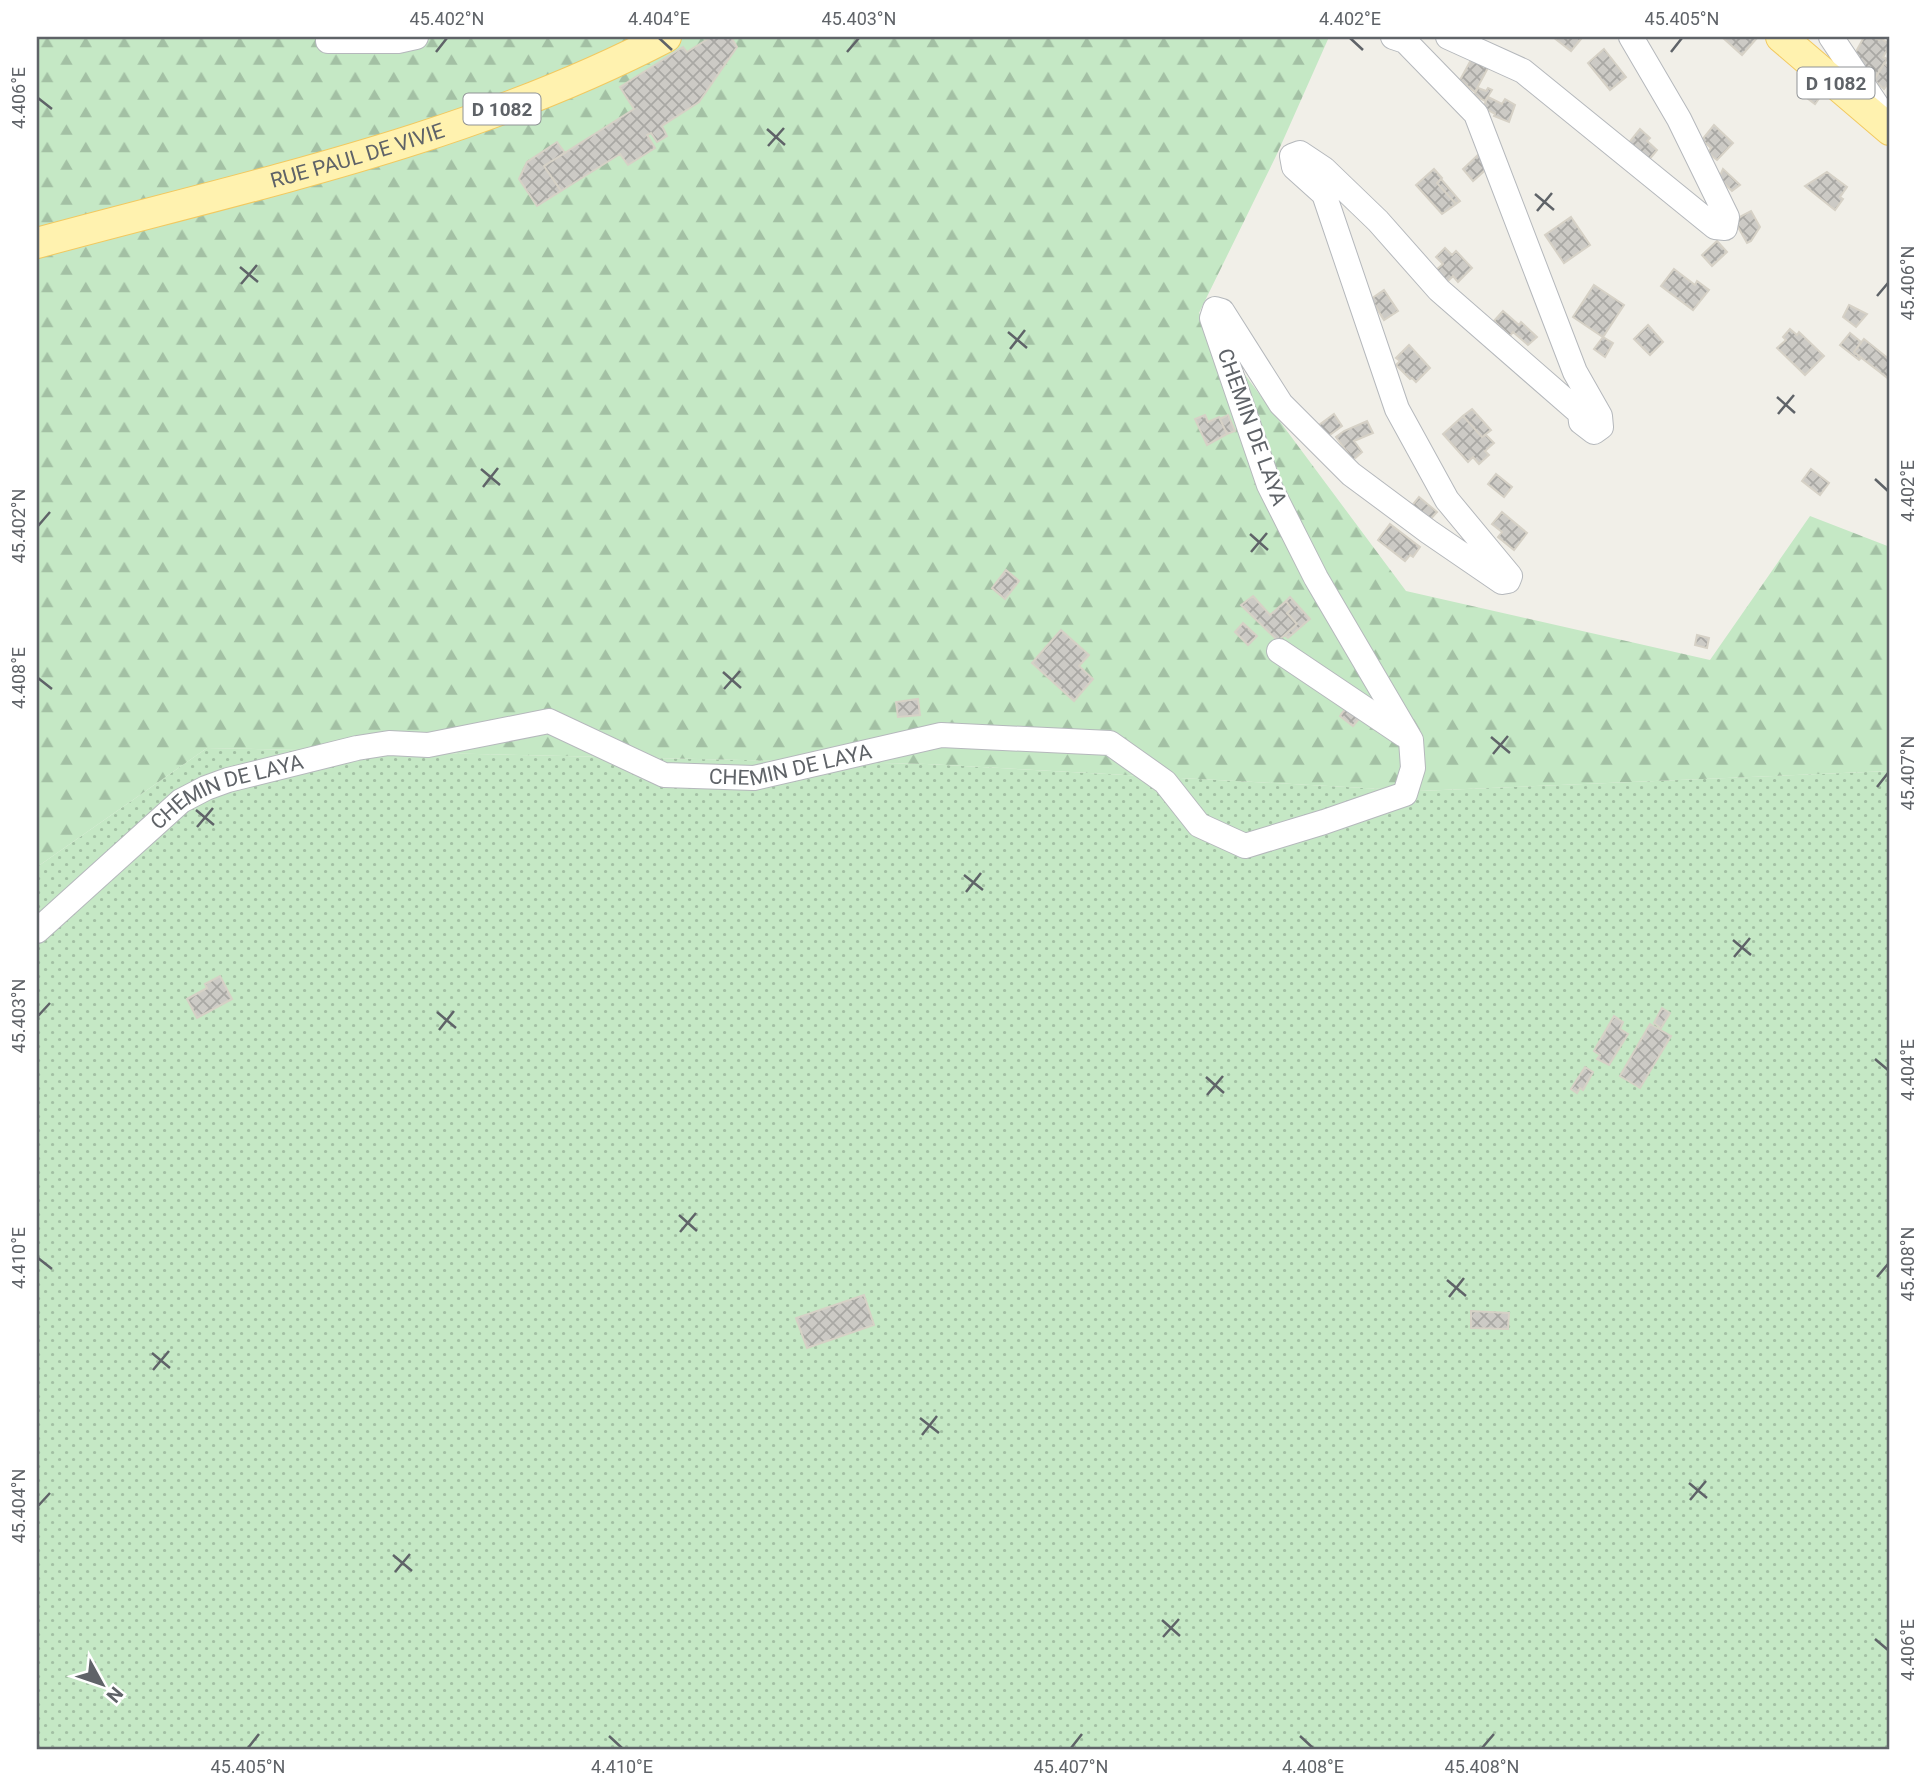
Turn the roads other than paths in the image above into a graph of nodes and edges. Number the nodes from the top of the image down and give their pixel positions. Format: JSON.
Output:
{"nodes":[{"id":1,"x":416,"y":37,"type":"edge"},
{"id":2,"x":666,"y":37,"type":"edge"},
{"id":3,"x":1393,"y":37,"type":"edge"},
{"id":4,"x":1448,"y":37,"type":"edge"},
{"id":5,"x":1631,"y":37,"type":"edge"},
{"id":6,"x":1781,"y":37,"type":"edge"},
{"id":7,"x":1831,"y":37,"type":"edge"},
{"id":8,"x":328,"y":41,"type":"dead end"},
{"id":9,"x":1890,"y":128,"type":"edge"},
{"id":10,"x":37,"y":243,"type":"edge"},
{"id":11,"x":1279,"y":651,"type":"dead end"},
{"id":12,"x":1411,"y":740,"type":"junction"},
{"id":13,"x":37,"y":931,"type":"edge"}],
"edges":[{"from":1,"to":8,"type":"street"},
{"from":2,"to":10,"type":"main road","name":"RUE PAUL DE VIVIE","number":"D 1082"},
{"from":3,"to":12,"type":"street","name":"CHEMIN DE LAYA"},
{"from":4,"to":5,"type":"street"},
{"from":6,"to":9,"type":"main road","number":"D 1082"},
{"from":7,"to":9,"type":"street"},
{"from":11,"to":12,"type":"street"},
{"from":12,"to":13,"type":"street","name":"CHEMIN DE LAYA"}]}
